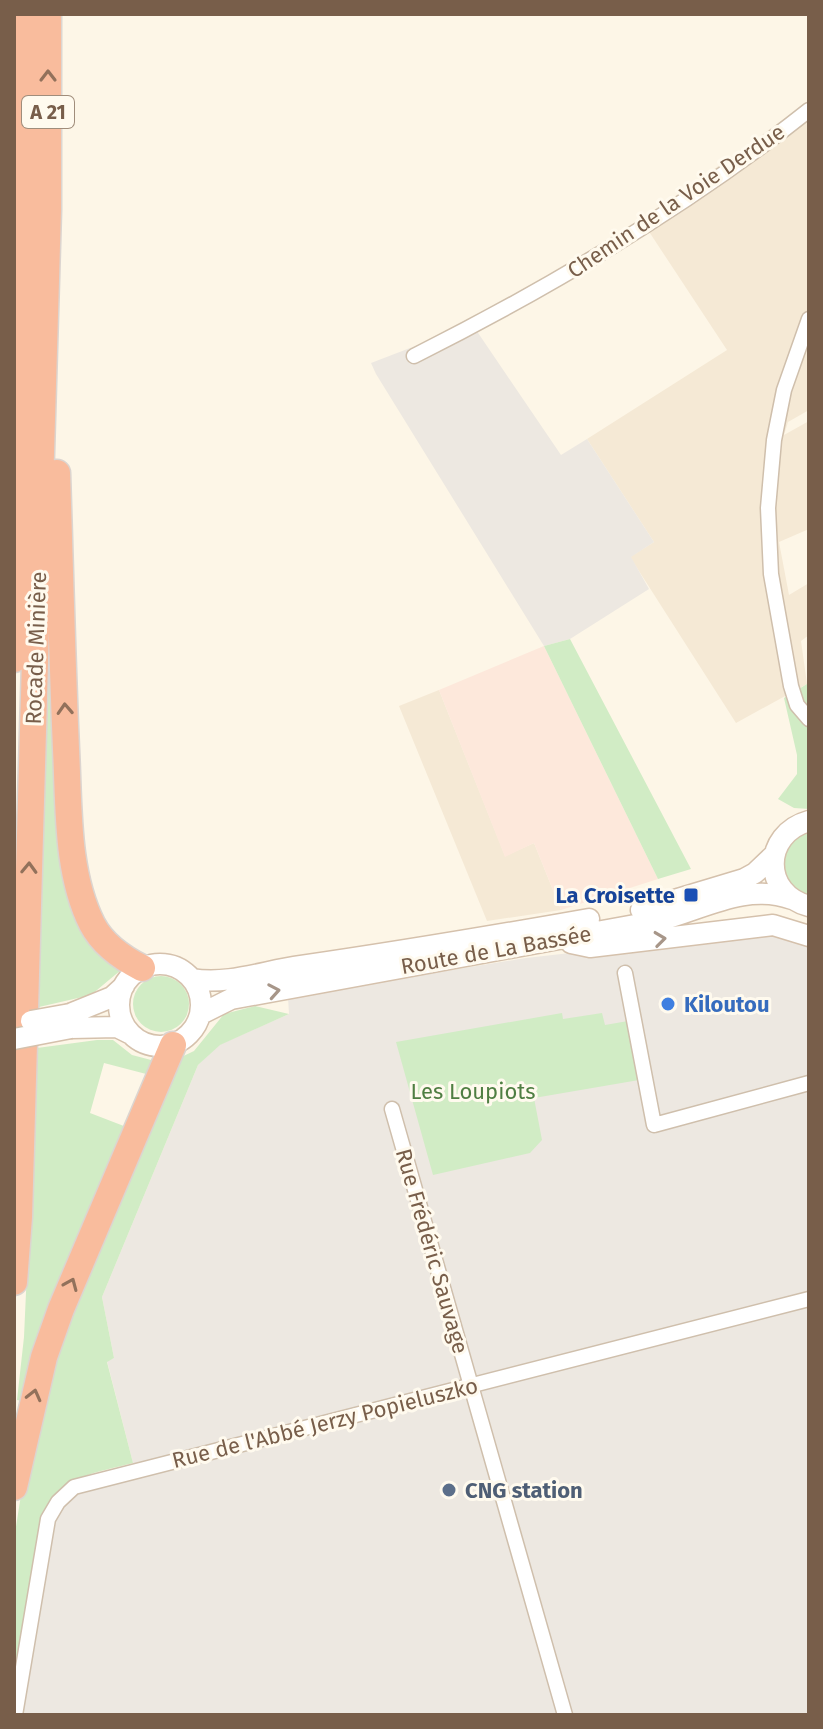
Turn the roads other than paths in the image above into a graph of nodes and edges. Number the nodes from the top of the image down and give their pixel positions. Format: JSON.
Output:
{"nodes":[{"id":1,"x":29,"y":14,"type":"edge"},
{"id":2,"x":48,"y":14,"type":"edge"},
{"id":3,"x":809,"y":110,"type":"edge"},
{"id":4,"x":28,"y":113,"type":"junction"},
{"id":5,"x":14,"y":195,"type":"edge"},
{"id":6,"x":48,"y":210,"type":"junction"},
{"id":7,"x":809,"y":319,"type":"edge"},
{"id":8,"x":414,"y":356,"type":"dead end"},
{"id":9,"x":14,"y":659,"type":"edge"},
{"id":10,"x":809,"y":719,"type":"edge"},
{"id":11,"x":808,"y":821,"type":"edge"},
{"id":12,"x":775,"y":854,"type":"junction"},
{"id":13,"x":804,"y":905,"type":"edge"},
{"id":14,"x":809,"y":936,"type":"edge"},
{"id":15,"x":556,"y":939,"type":"junction"},
{"id":16,"x":625,"y":973,"type":"dead end"},
{"id":17,"x":133,"y":977,"type":"junction"},
{"id":18,"x":192,"y":979,"type":"junction"},
{"id":19,"x":201,"y":1014,"type":"junction"},
{"id":20,"x":71,"y":1021,"type":"junction"},
{"id":21,"x":14,"y":1025,"type":"edge"},
{"id":22,"x":131,"y":1034,"type":"junction"},
{"id":23,"x":14,"y":1039,"type":"edge"},
{"id":24,"x":173,"y":1045,"type":"junction"},
{"id":25,"x":809,"y":1083,"type":"edge"},
{"id":26,"x":392,"y":1109,"type":"dead end"},
{"id":27,"x":14,"y":1282,"type":"edge"},
{"id":28,"x":809,"y":1299,"type":"edge"},
{"id":29,"x":471,"y":1386,"type":"junction"},
{"id":30,"x":14,"y":1487,"type":"edge"},
{"id":31,"x":15,"y":1715,"type":"edge"},
{"id":32,"x":565,"y":1715,"type":"edge"}],
"edges":[{"from":1,"to":4,"type":"highway","name":"Rocade Minière","number":"A 21"},
{"from":6,"to":2,"type":"highway","name":"Rocade Minière","number":"A 21","one_way":true},
{"from":3,"to":8,"type":"street","name":"Chemin de la Voie Derdue"},
{"from":4,"to":5,"type":"highway"},
{"from":4,"to":9,"type":"highway","name":"Rocade Minière","number":"A 21"},
{"from":17,"to":6,"type":"highway","one_way":true},
{"from":27,"to":6,"type":"highway","name":"Rocade Minière","number":"A 21","one_way":true},
{"from":7,"to":10,"type":"street"},
{"from":11,"to":12,"type":"main road","name":"Route de La Bassée"},
{"from":12,"to":13,"type":"main road"},
{"from":12,"to":18,"type":"main road","name":"Route de La Bassée"},
{"from":13,"to":15,"type":"main road","name":"Route de La Bassée"},
{"from":15,"to":14,"type":"main road","one_way":true},
{"from":19,"to":15,"type":"main road","name":"Route de La Bassée","one_way":true},
{"from":16,"to":25,"type":"street"},
{"from":17,"to":18,"type":"main road"},
{"from":17,"to":20,"type":"main road"},
{"from":17,"to":22,"type":"main road"},
{"from":18,"to":19,"type":"main road"},
{"from":19,"to":24,"type":"main road"},
{"from":20,"to":21,"type":"main road","bridge":true},
{"from":20,"to":22,"type":"main road"},
{"from":20,"to":23,"type":"main road","bridge":true},
{"from":22,"to":24,"type":"main road"},
{"from":30,"to":24,"type":"highway","one_way":true},
{"from":26,"to":29,"type":"street","name":"Rue Frédéric Sauvage"},
{"from":28,"to":29,"type":"street","name":"Rue de l'Abbé Jerzy Popieluszko"},
{"from":29,"to":31,"type":"street","name":"Rue de l'Abbé Jerzy Popieluszko"},
{"from":29,"to":32,"type":"street","name":"Rue Frédéric Sauvage"}]}
